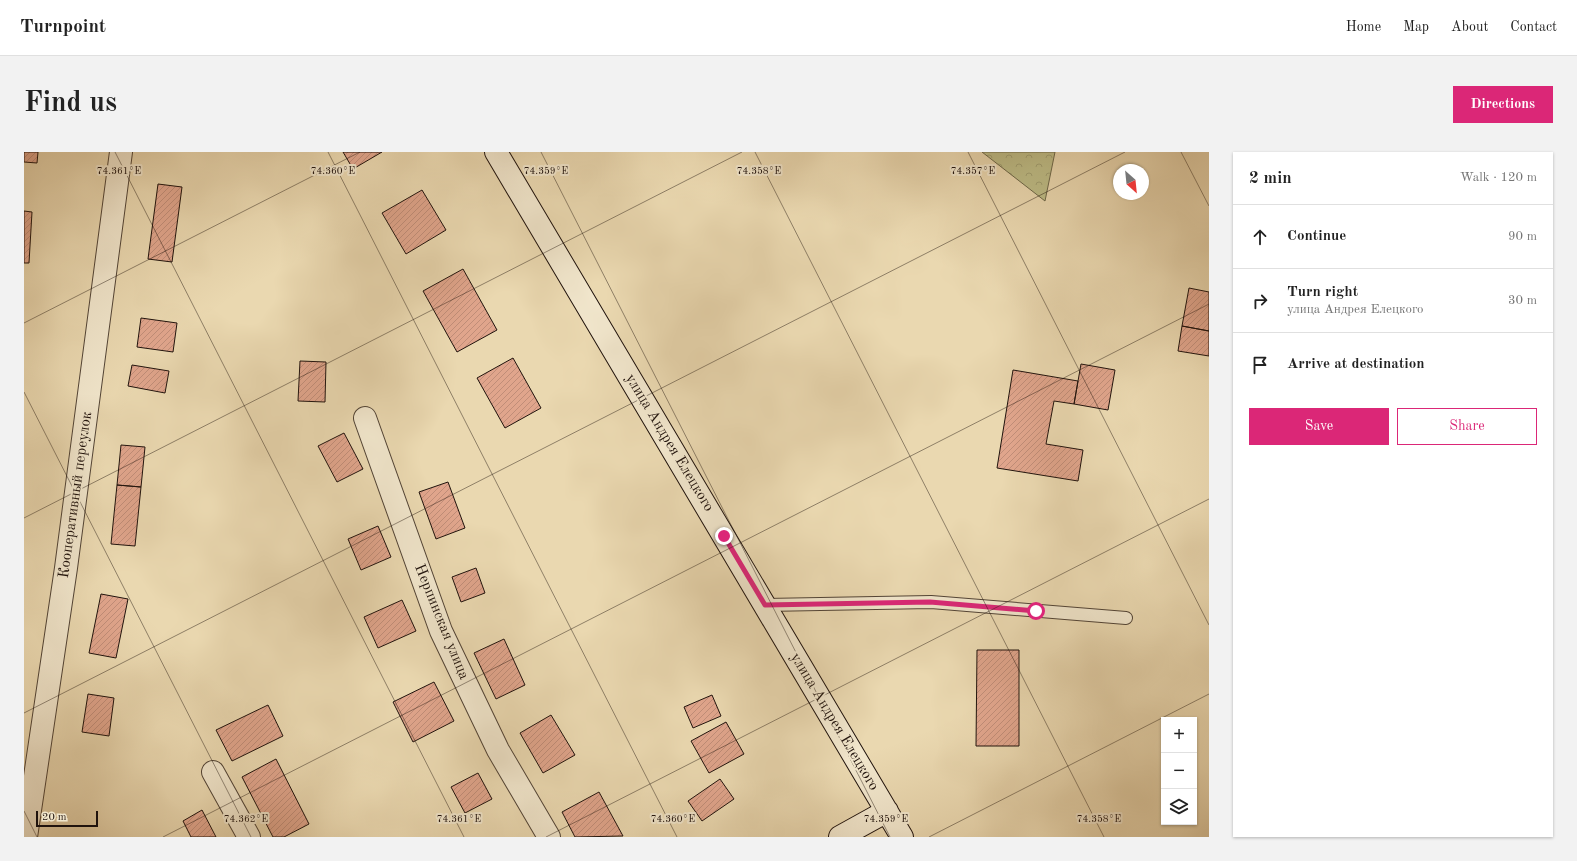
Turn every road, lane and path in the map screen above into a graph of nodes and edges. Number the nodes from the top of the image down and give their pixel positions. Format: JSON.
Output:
{"nodes":[{"id":1,"x":121,"y":152,"type":"edge"},
{"id":2,"x":496,"y":152,"type":"edge"},
{"id":3,"x":365,"y":418,"type":"dead end"},
{"id":4,"x":765,"y":605,"type":"junction"},
{"id":5,"x":1126,"y":618,"type":"dead end"},
{"id":6,"x":213,"y":772,"type":"dead end"},
{"id":7,"x":887,"y":811,"type":"junction"},
{"id":8,"x":26,"y":837,"type":"edge"},
{"id":9,"x":249,"y":837,"type":"edge"},
{"id":10,"x":549,"y":837,"type":"edge"},
{"id":11,"x":840,"y":837,"type":"edge"},
{"id":12,"x":902,"y":837,"type":"edge"}],
"edges":[{"from":1,"to":8,"type":"street","name":"Кооперативный переулок"},
{"from":2,"to":4,"type":"street","name":"улица Андрея Елецкого"},
{"from":3,"to":10,"type":"street","name":"Нерпинская улица"},
{"from":4,"to":5,"type":"lane"},
{"from":4,"to":7,"type":"street","name":"улица Андрея Елецкого"},
{"from":6,"to":9,"type":"street"},
{"from":7,"to":11,"type":"street"},
{"from":7,"to":12,"type":"street","name":"улица Андрея Елецкого"}]}
